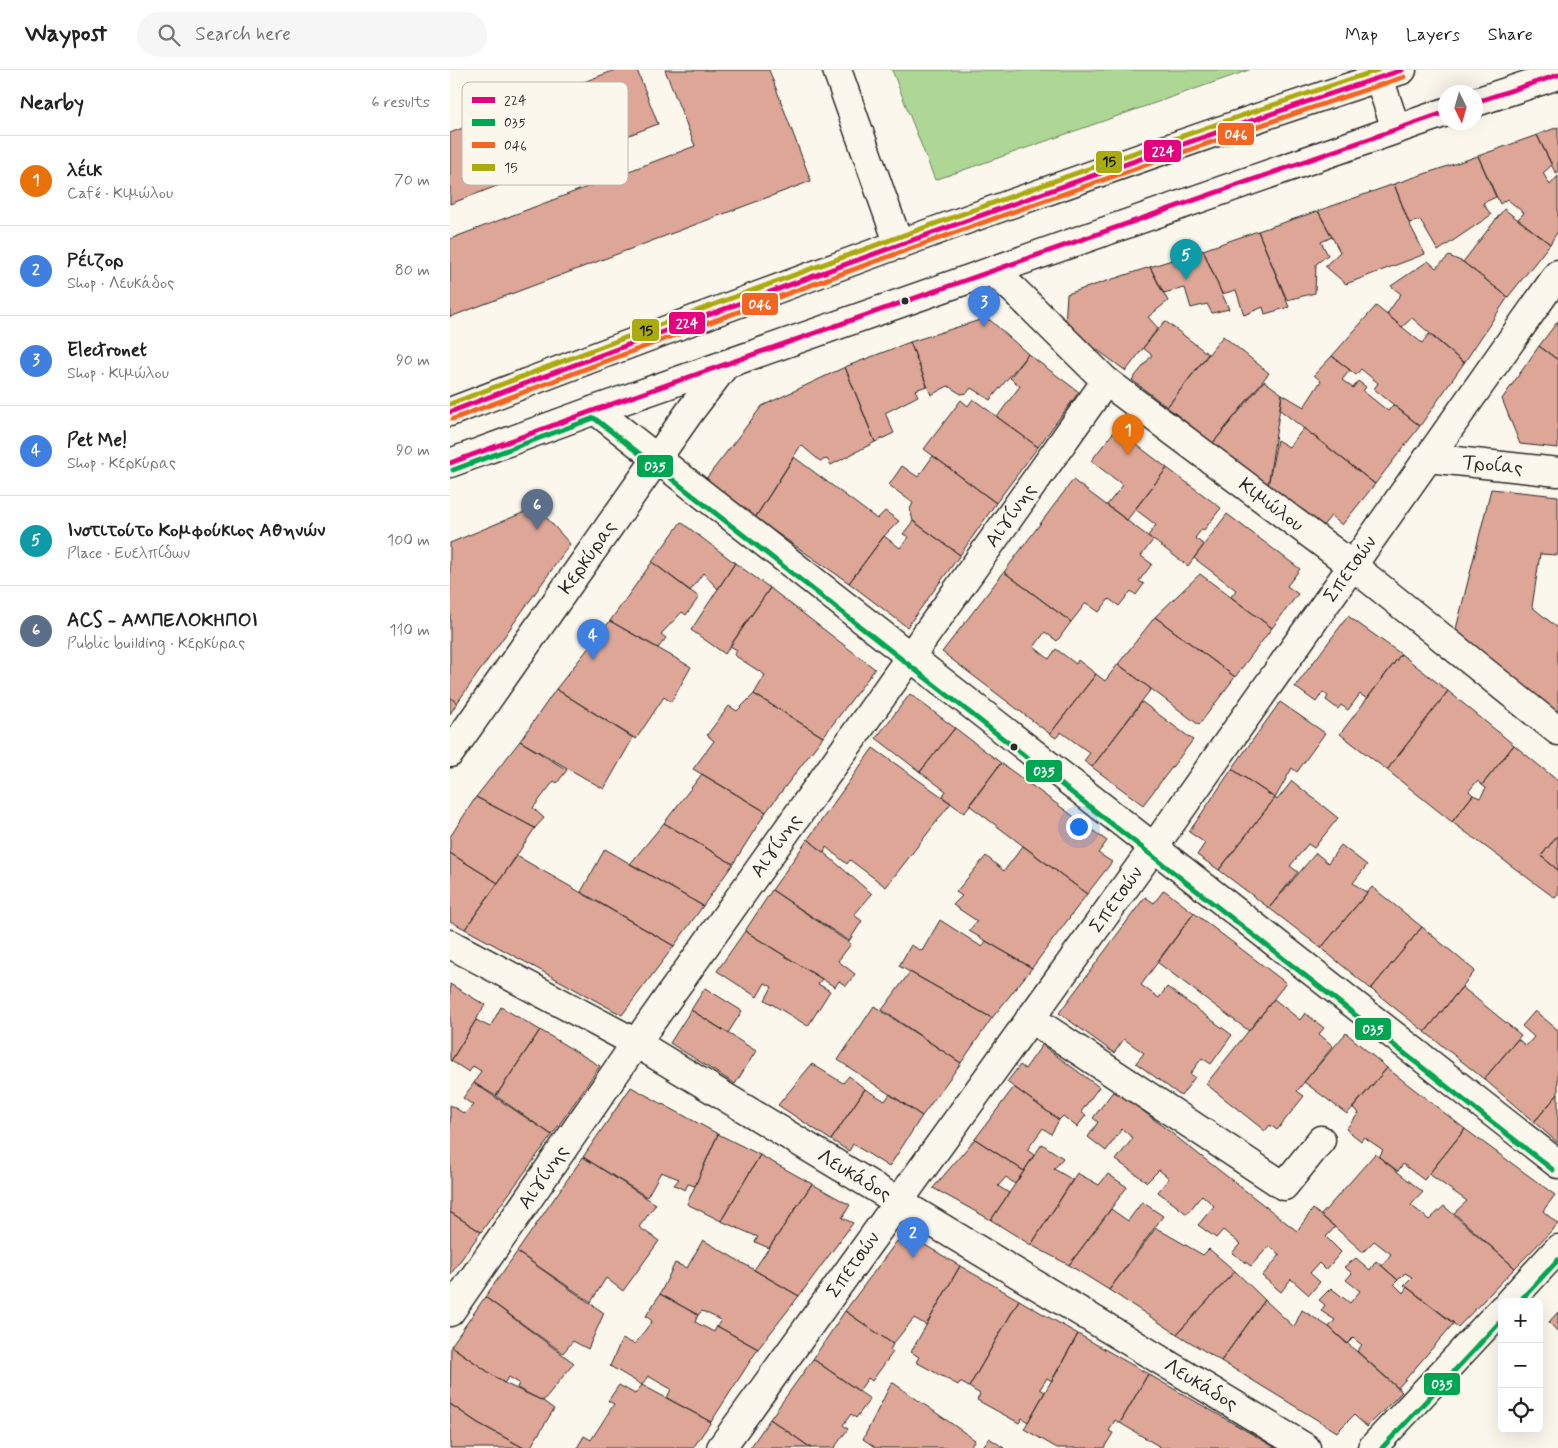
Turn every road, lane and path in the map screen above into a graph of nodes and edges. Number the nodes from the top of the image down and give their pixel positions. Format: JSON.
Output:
{"nodes":[{"id":1,"x":837,"y":70,"type":"edge"},
{"id":2,"x":1391,"y":74,"type":"edge"},
{"id":3,"x":1558,"y":76,"type":"edge"},
{"id":4,"x":1483,"y":100,"type":"edge"},
{"id":5,"x":1438,"y":115,"type":"edge"},
{"id":6,"x":1396,"y":129,"type":"junction"},
{"id":7,"x":899,"y":245,"type":"junction"},
{"id":8,"x":992,"y":271,"type":"junction"},
{"id":9,"x":1558,"y":274,"type":"edge"},
{"id":10,"x":726,"y":364,"type":"junction"},
{"id":11,"x":1106,"y":381,"type":"junction"},
{"id":12,"x":594,"y":410,"type":"junction"},
{"id":13,"x":450,"y":412,"type":"edge"},
{"id":14,"x":1428,"y":458,"type":"junction"},
{"id":15,"x":658,"y":460,"type":"junction"},
{"id":16,"x":450,"y":463,"type":"edge"},
{"id":17,"x":1558,"y":472,"type":"edge"},
{"id":18,"x":1354,"y":566,"type":"junction"},
{"id":19,"x":909,"y":656,"type":"junction"},
{"id":20,"x":1558,"y":731,"type":"edge"},
{"id":21,"x":450,"y":753,"type":"edge"},
{"id":22,"x":1154,"y":847,"type":"junction"},
{"id":23,"x":450,"y":944,"type":"edge"},
{"id":24,"x":1030,"y":1018,"type":"junction"},
{"id":25,"x":636,"y":1043,"type":"junction"},
{"id":26,"x":1320,"y":1140,"type":"dead end"},
{"id":27,"x":1558,"y":1164,"type":"edge"},
{"id":28,"x":898,"y":1202,"type":"junction"},
{"id":29,"x":1558,"y":1249,"type":"edge"},
{"id":30,"x":1512,"y":1298,"type":"edge"},
{"id":31,"x":450,"y":1312,"type":"edge"},
{"id":32,"x":1498,"y":1313,"type":"edge"},
{"id":33,"x":721,"y":1448,"type":"edge"},
{"id":34,"x":1306,"y":1448,"type":"edge"},
{"id":35,"x":1372,"y":1448,"type":"edge"}],
"edges":[{"from":1,"to":7,"type":"street"},
{"from":2,"to":6,"type":"street"},
{"from":2,"to":7,"type":"street"},
{"from":3,"to":4,"type":"street"},
{"from":5,"to":6,"type":"street"},
{"from":6,"to":8,"type":"street"},
{"from":7,"to":13,"type":"street"},
{"from":8,"to":10,"type":"street"},
{"from":8,"to":11,"type":"street","name":"Κιμώλου"},
{"from":9,"to":14,"type":"street","name":"Σπετσών"},
{"from":10,"to":12,"type":"street"},
{"from":10,"to":15,"type":"street","name":"Κερκύρας"},
{"from":11,"to":18,"type":"street","name":"Κιμώλου"},
{"from":11,"to":19,"type":"street","name":"Αιγίνης"},
{"from":12,"to":15,"type":"street"},
{"from":12,"to":16,"type":"street"},
{"from":14,"to":17,"type":"street","name":"Τροίας"},
{"from":14,"to":18,"type":"street","name":"Σπετσών"},
{"from":15,"to":19,"type":"street"},
{"from":15,"to":21,"type":"street","name":"Κερκύρας"},
{"from":18,"to":20,"type":"street","name":"Κιμώλου"},
{"from":18,"to":22,"type":"street","name":"Σπετσών"},
{"from":19,"to":22,"type":"street"},
{"from":19,"to":25,"type":"street","name":"Αιγίνης"},
{"from":22,"to":24,"type":"street","name":"Σπετσών"},
{"from":22,"to":27,"type":"street"},
{"from":23,"to":25,"type":"street","name":"Λευκάδος"},
{"from":24,"to":26,"type":"street"},
{"from":24,"to":28,"type":"street","name":"Σπετσών"},
{"from":25,"to":28,"type":"street","name":"Λευκάδος"},
{"from":25,"to":31,"type":"street","name":"Αιγίνης"},
{"from":28,"to":33,"type":"street","name":"Σπετσών"},
{"from":28,"to":34,"type":"street","name":"Λευκάδος"},
{"from":29,"to":30,"type":"street"},
{"from":32,"to":35,"type":"street"}]}
